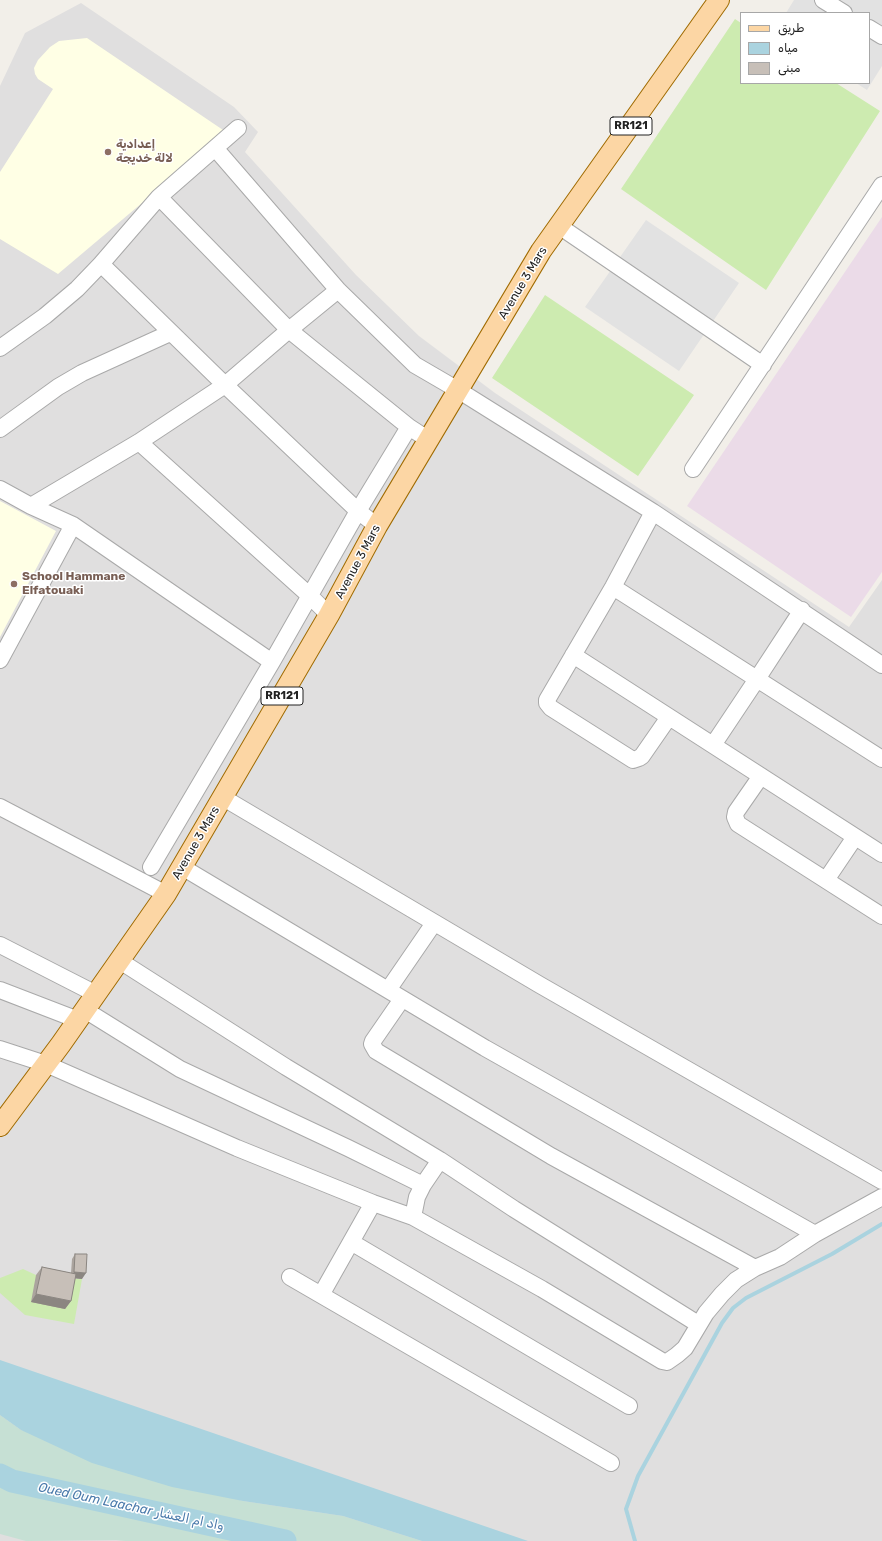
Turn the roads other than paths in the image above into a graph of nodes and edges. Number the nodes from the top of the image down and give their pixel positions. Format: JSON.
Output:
{"nodes":[{"id":1,"x":719,"y":0,"type":"edge"},
{"id":2,"x":823,"y":0,"type":"edge"},
{"id":3,"x":842,"y":12,"type":"edge"},
{"id":4,"x":870,"y":29,"type":"edge"},
{"id":5,"x":882,"y":36,"type":"edge"},
{"id":6,"x":238,"y":128,"type":"dead end"},
{"id":7,"x":216,"y":148,"type":"junction"},
{"id":8,"x":882,"y":185,"type":"edge"},
{"id":9,"x":159,"y":197,"type":"junction"},
{"id":10,"x":559,"y":226,"type":"junction"},
{"id":11,"x":101,"y":264,"type":"junction"},
{"id":12,"x":338,"y":290,"type":"junction"},
{"id":13,"x":289,"y":330,"type":"junction"},
{"id":14,"x":170,"y":333,"type":"junction"},
{"id":15,"x":0,"y":348,"type":"edge"},
{"id":16,"x":762,"y":364,"type":"junction"},
{"id":17,"x":225,"y":385,"type":"junction"},
{"id":18,"x":458,"y":390,"type":"junction"},
{"id":19,"x":409,"y":427,"type":"junction"},
{"id":20,"x":0,"y":429,"type":"edge"},
{"id":21,"x":429,"y":440,"type":"junction"},
{"id":22,"x":139,"y":442,"type":"junction"},
{"id":23,"x":693,"y":468,"type":"dead end"},
{"id":24,"x":0,"y":489,"type":"edge"},
{"id":25,"x":31,"y":506,"type":"junction"},
{"id":26,"x":358,"y":511,"type":"junction"},
{"id":27,"x":653,"y":512,"type":"junction"},
{"id":28,"x":73,"y":525,"type":"junction"},
{"id":29,"x":377,"y":526,"type":"junction"},
{"id":30,"x":612,"y":587,"type":"junction"},
{"id":31,"x":310,"y":596,"type":"junction"},
{"id":32,"x":802,"y":610,"type":"junction"},
{"id":33,"x":329,"y":615,"type":"junction"},
{"id":34,"x":573,"y":655,"type":"junction"},
{"id":35,"x":0,"y":660,"type":"edge"},
{"id":36,"x":272,"y":662,"type":"junction"},
{"id":37,"x":882,"y":665,"type":"edge"},
{"id":38,"x":757,"y":679,"type":"junction"},
{"id":39,"x":669,"y":717,"type":"junction"},
{"id":40,"x":713,"y":745,"type":"junction"},
{"id":41,"x":882,"y":759,"type":"edge"},
{"id":42,"x":761,"y":776,"type":"junction"},
{"id":43,"x":222,"y":797,"type":"junction"},
{"id":44,"x":0,"y":807,"type":"edge"},
{"id":45,"x":856,"y":837,"type":"junction"},
{"id":46,"x":882,"y":854,"type":"edge"},
{"id":47,"x":151,"y":867,"type":"dead end"},
{"id":48,"x":182,"y":867,"type":"junction"},
{"id":49,"x":826,"y":880,"type":"junction"},
{"id":50,"x":166,"y":894,"type":"junction"},
{"id":51,"x":882,"y":916,"type":"edge"},
{"id":52,"x":434,"y":923,"type":"junction"},
{"id":53,"x":0,"y":945,"type":"edge"},
{"id":54,"x":120,"y":961,"type":"junction"},
{"id":55,"x":0,"y":990,"type":"edge"},
{"id":56,"x":395,"y":994,"type":"junction"},
{"id":57,"x":86,"y":1008,"type":"junction"},
{"id":58,"x":0,"y":1050,"type":"edge"},
{"id":59,"x":46,"y":1064,"type":"junction"},
{"id":60,"x":0,"y":1126,"type":"edge"},
{"id":61,"x":440,"y":1160,"type":"junction"},
{"id":62,"x":882,"y":1181,"type":"edge"},
{"id":63,"x":423,"y":1185,"type":"junction"},
{"id":64,"x":882,"y":1197,"type":"edge"},
{"id":65,"x":373,"y":1204,"type":"junction"},
{"id":66,"x":414,"y":1217,"type":"junction"},
{"id":67,"x":815,"y":1234,"type":"junction"},
{"id":68,"x":351,"y":1242,"type":"junction"},
{"id":69,"x":755,"y":1268,"type":"junction"},
{"id":70,"x":290,"y":1277,"type":"dead end"},
{"id":71,"x":321,"y":1295,"type":"junction"},
{"id":72,"x":698,"y":1324,"type":"junction"},
{"id":73,"x":629,"y":1406,"type":"dead end"},
{"id":74,"x":611,"y":1463,"type":"dead end"}],
"edges":[{"from":1,"to":10,"type":"main road","name":"Avenue 3 Mars","number":"RR121"},
{"from":2,"to":3,"type":"street"},
{"from":4,"to":5,"type":"street"},
{"from":6,"to":7,"type":"street"},
{"from":7,"to":9,"type":"street"},
{"from":7,"to":12,"type":"street"},
{"from":8,"to":16,"type":"street"},
{"from":9,"to":11,"type":"street"},
{"from":9,"to":13,"type":"street"},
{"from":10,"to":16,"type":"street"},
{"from":10,"to":18,"type":"main road","name":"Avenue 3 Mars","number":"RR121"},
{"from":11,"to":14,"type":"street"},
{"from":11,"to":15,"type":"street"},
{"from":12,"to":13,"type":"street"},
{"from":12,"to":18,"type":"street"},
{"from":13,"to":17,"type":"street"},
{"from":13,"to":19,"type":"street"},
{"from":14,"to":17,"type":"street"},
{"from":14,"to":20,"type":"street"},
{"from":16,"to":23,"type":"street"},
{"from":17,"to":22,"type":"street"},
{"from":17,"to":26,"type":"street"},
{"from":18,"to":21,"type":"main road","name":"Avenue 3 Mars","number":"RR121"},
{"from":18,"to":27,"type":"street"},
{"from":19,"to":21,"type":"street"},
{"from":19,"to":26,"type":"street"},
{"from":21,"to":29,"type":"main road","name":"Avenue 3 Mars","number":"RR121"},
{"from":22,"to":25,"type":"street"},
{"from":22,"to":31,"type":"street"},
{"from":24,"to":25,"type":"street"},
{"from":25,"to":28,"type":"street"},
{"from":26,"to":29,"type":"street"},
{"from":26,"to":31,"type":"street"},
{"from":27,"to":30,"type":"street"},
{"from":27,"to":32,"type":"street"},
{"from":28,"to":35,"type":"street"},
{"from":28,"to":36,"type":"street"},
{"from":29,"to":33,"type":"main road","name":"Avenue 3 Mars","number":"RR121"},
{"from":30,"to":34,"type":"street"},
{"from":30,"to":38,"type":"street"},
{"from":31,"to":33,"type":"street"},
{"from":31,"to":36,"type":"street"},
{"from":32,"to":37,"type":"street"},
{"from":32,"to":38,"type":"street"},
{"from":33,"to":43,"type":"main road","name":"Avenue 3 Mars","number":"RR121"},
{"from":34,"to":39,"type":"street"},
{"from":34,"to":39,"type":"street"},
{"from":36,"to":47,"type":"street"},
{"from":38,"to":40,"type":"street"},
{"from":38,"to":41,"type":"street"},
{"from":39,"to":40,"type":"street"},
{"from":40,"to":42,"type":"street"},
{"from":42,"to":45,"type":"street"},
{"from":42,"to":49,"type":"street"},
{"from":43,"to":48,"type":"main road","name":"Avenue 3 Mars","number":"RR121"},
{"from":43,"to":52,"type":"street"},
{"from":44,"to":50,"type":"street"},
{"from":45,"to":46,"type":"street"},
{"from":45,"to":49,"type":"street"},
{"from":48,"to":50,"type":"main road","name":"Avenue 3 Mars","number":"RR121"},
{"from":48,"to":56,"type":"street"},
{"from":49,"to":51,"type":"street"},
{"from":50,"to":54,"type":"main road","name":"Avenue 3 Mars","number":"RR121"},
{"from":52,"to":56,"type":"street"},
{"from":52,"to":62,"type":"street"},
{"from":53,"to":57,"type":"street"},
{"from":54,"to":57,"type":"main road","name":"Avenue 3 Mars","number":"RR121"},
{"from":54,"to":61,"type":"street"},
{"from":55,"to":57,"type":"street"},
{"from":56,"to":67,"type":"street"},
{"from":56,"to":69,"type":"street"},
{"from":57,"to":59,"type":"main road","name":"Avenue 3 Mars","number":"RR121"},
{"from":57,"to":63,"type":"street"},
{"from":58,"to":59,"type":"street"},
{"from":59,"to":60,"type":"main road","name":"Avenue 3 Mars","number":"RR121"},
{"from":59,"to":65,"type":"street"},
{"from":61,"to":63,"type":"street"},
{"from":61,"to":72,"type":"street"},
{"from":63,"to":66,"type":"street"},
{"from":64,"to":67,"type":"street"},
{"from":65,"to":66,"type":"street"},
{"from":65,"to":68,"type":"street"},
{"from":66,"to":72,"type":"street"},
{"from":67,"to":69,"type":"street"},
{"from":68,"to":71,"type":"street"},
{"from":68,"to":73,"type":"street"},
{"from":69,"to":72,"type":"street"},
{"from":70,"to":71,"type":"street"},
{"from":71,"to":74,"type":"street"}]}
